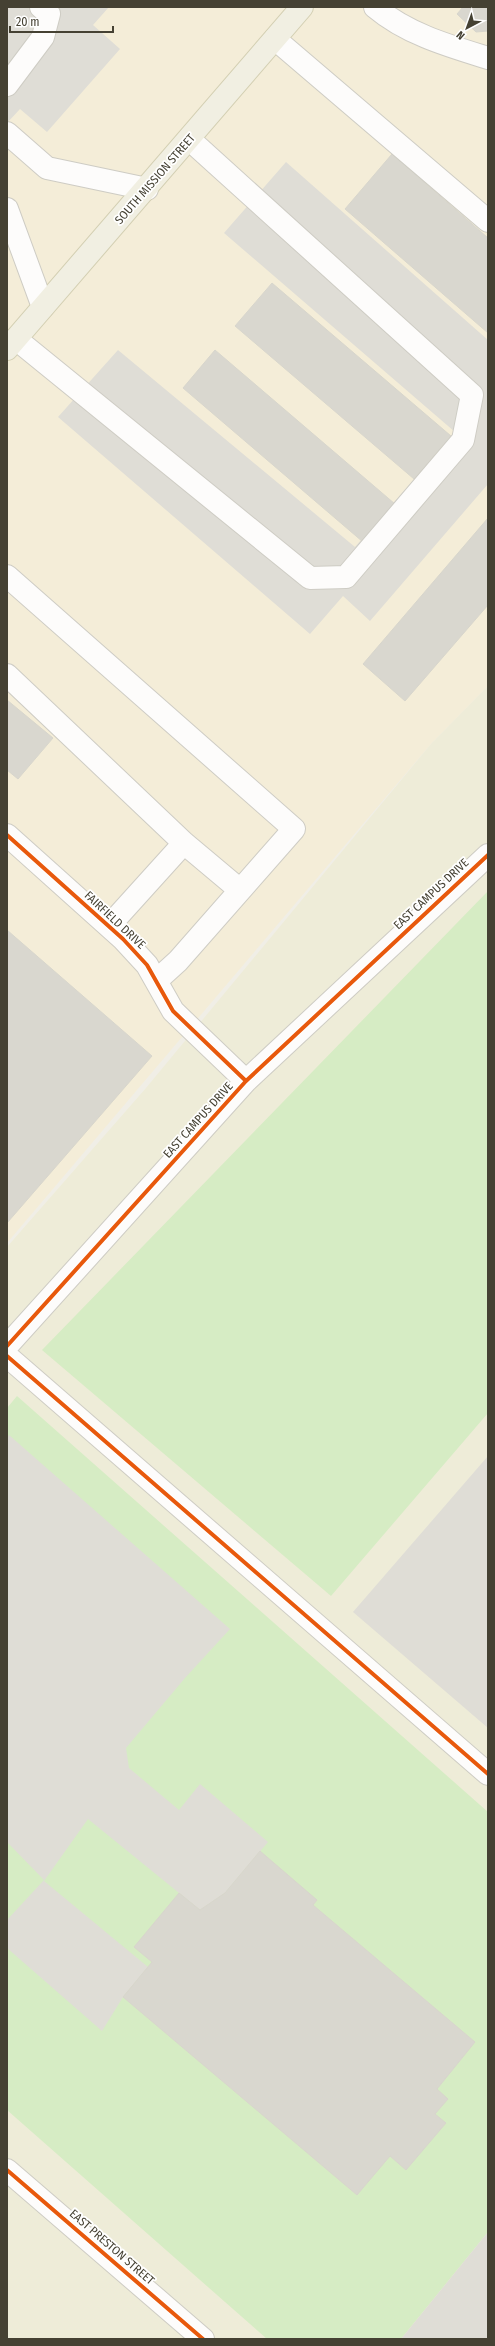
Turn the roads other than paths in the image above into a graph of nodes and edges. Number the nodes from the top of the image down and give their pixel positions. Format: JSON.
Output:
{"nodes":[{"id":1,"x":41,"y":7,"type":"edge"},
{"id":2,"x":302,"y":7,"type":"edge"},
{"id":3,"x":376,"y":7,"type":"edge"},
{"id":4,"x":275,"y":39,"type":"junction"},
{"id":5,"x":488,"y":58,"type":"edge"},
{"id":6,"x":7,"y":85,"type":"edge"},
{"id":7,"x":7,"y":133,"type":"edge"},
{"id":8,"x":189,"y":140,"type":"junction"},
{"id":9,"x":146,"y":189,"type":"junction"},
{"id":10,"x":7,"y":209,"type":"edge"},
{"id":11,"x":488,"y":221,"type":"edge"},
{"id":12,"x":43,"y":308,"type":"junction"},
{"id":13,"x":11,"y":344,"type":"edge"},
{"id":14,"x":7,"y":576,"type":"edge"},
{"id":15,"x":7,"y":675,"type":"edge"},
{"id":16,"x":7,"y":835,"type":"edge"},
{"id":17,"x":184,"y":842,"type":"junction"},
{"id":18,"x":488,"y":855,"type":"edge"},
{"id":19,"x":240,"y":890,"type":"junction"},
{"id":20,"x":109,"y":926,"type":"junction"},
{"id":21,"x":156,"y":981,"type":"junction"},
{"id":22,"x":246,"y":1081,"type":"junction"},
{"id":23,"x":7,"y":1346,"type":"edge"},
{"id":24,"x":7,"y":1356,"type":"edge"},
{"id":25,"x":488,"y":1774,"type":"edge"},
{"id":26,"x":7,"y":2170,"type":"edge"},
{"id":27,"x":203,"y":2339,"type":"edge"}],
"edges":[{"from":1,"to":6,"type":"street"},
{"from":2,"to":4,"type":"main road","name":"SOUTH MISSION STREET"},
{"from":3,"to":5,"type":"street"},
{"from":4,"to":8,"type":"main road","name":"SOUTH MISSION STREET"},
{"from":4,"to":11,"type":"street"},
{"from":7,"to":9,"type":"street"},
{"from":8,"to":9,"type":"main road","name":"SOUTH MISSION STREET"},
{"from":8,"to":13,"type":"street"},
{"from":9,"to":12,"type":"main road","name":"SOUTH MISSION STREET"},
{"from":10,"to":12,"type":"street"},
{"from":12,"to":13,"type":"main road","name":"SOUTH MISSION STREET"},
{"from":14,"to":19,"type":"street"},
{"from":15,"to":17,"type":"street"},
{"from":16,"to":20,"type":"street","name":"FAIRFIELD DRIVE"},
{"from":17,"to":19,"type":"street"},
{"from":17,"to":20,"type":"street"},
{"from":18,"to":22,"type":"street","name":"EAST CAMPUS DRIVE"},
{"from":19,"to":21,"type":"street"},
{"from":20,"to":21,"type":"street","name":"FAIRFIELD DRIVE"},
{"from":21,"to":22,"type":"street","name":"FAIRFIELD DRIVE"},
{"from":22,"to":23,"type":"street","name":"EAST CAMPUS DRIVE"},
{"from":24,"to":25,"type":"street"},
{"from":26,"to":27,"type":"street","name":"EAST PRESTON STREET"}]}
